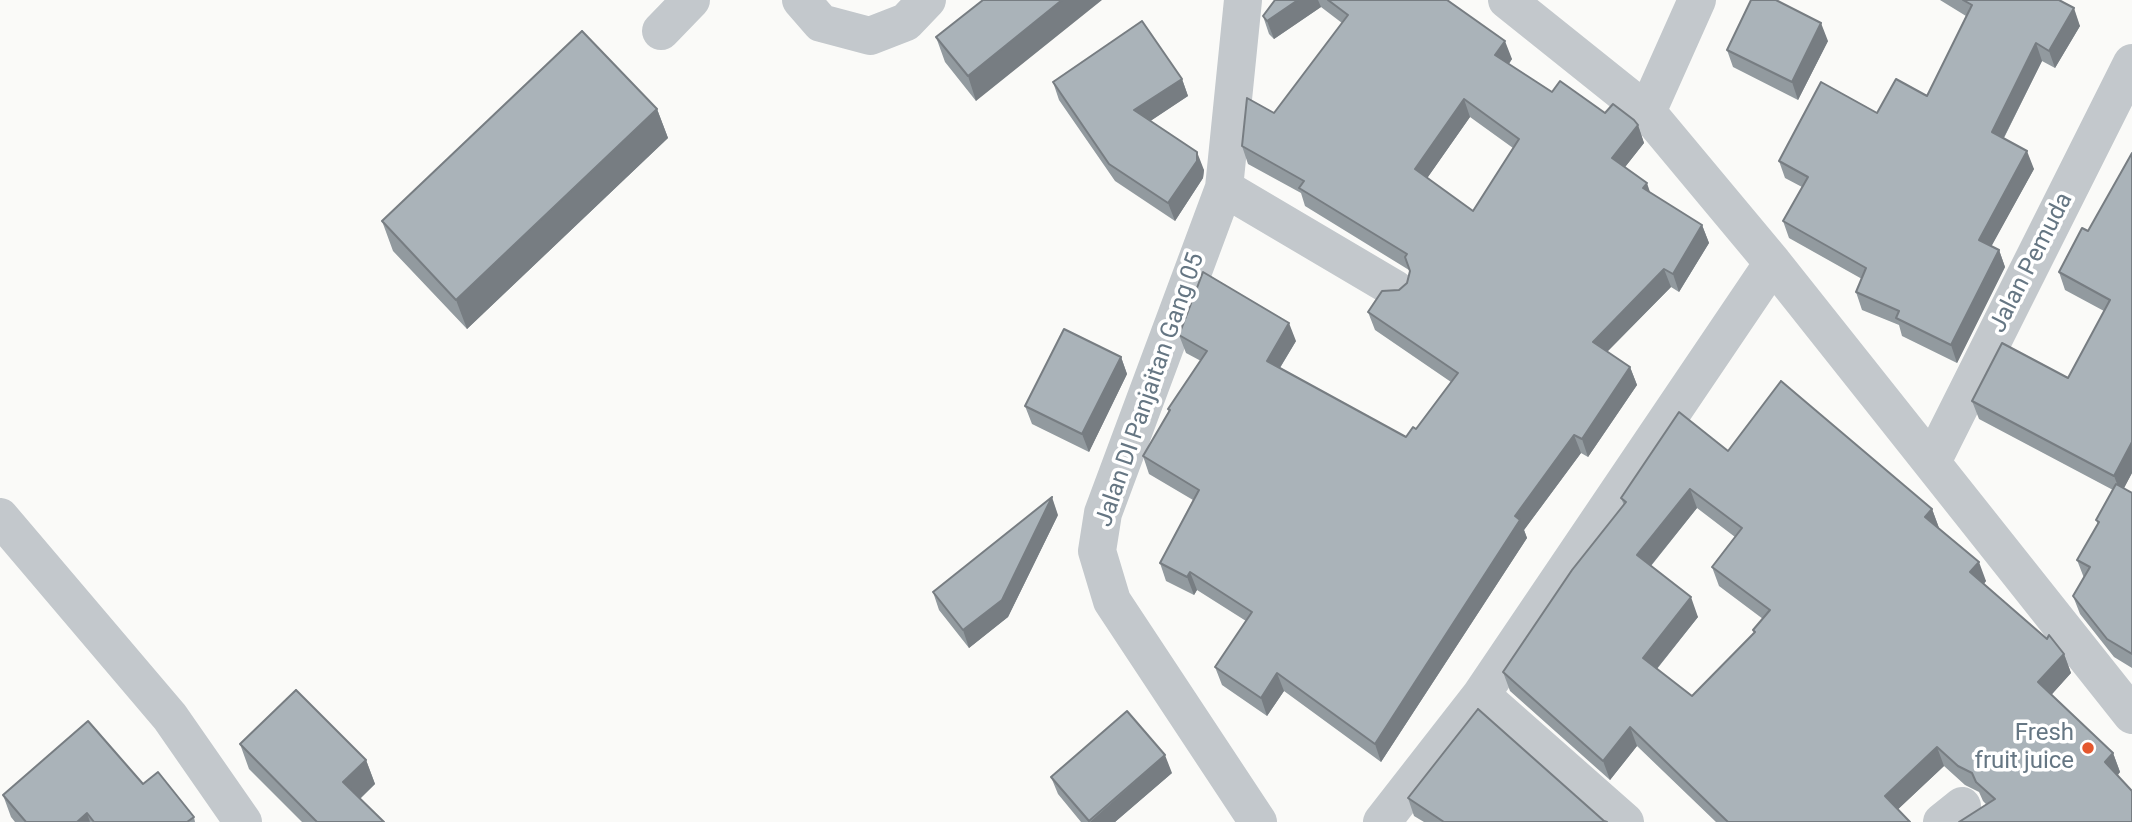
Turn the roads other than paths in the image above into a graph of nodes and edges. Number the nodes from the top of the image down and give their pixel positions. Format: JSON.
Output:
{"nodes":[{"id":1,"x":691,"y":0,"type":"edge"},
{"id":2,"x":801,"y":0,"type":"edge"},
{"id":3,"x":928,"y":0,"type":"edge"},
{"id":4,"x":1243,"y":0,"type":"edge"},
{"id":5,"x":1507,"y":0,"type":"edge"},
{"id":6,"x":1697,"y":0,"type":"edge"},
{"id":7,"x":661,"y":30,"type":"dead end"},
{"id":8,"x":2132,"y":63,"type":"edge"},
{"id":9,"x":1647,"y":112,"type":"junction"},
{"id":10,"x":1224,"y":188,"type":"junction"},
{"id":11,"x":1773,"y":263,"type":"junction"},
{"id":12,"x":1395,"y":289,"type":"edge"},
{"id":13,"x":1932,"y":462,"type":"junction"},
{"id":14,"x":0,"y":517,"type":"edge"},
{"id":15,"x":1481,"y":695,"type":"junction"},
{"id":16,"x":2132,"y":715,"type":"edge"},
{"id":17,"x":243,"y":822,"type":"edge"},
{"id":18,"x":1258,"y":822,"type":"edge"},
{"id":19,"x":1382,"y":822,"type":"edge"},
{"id":20,"x":1625,"y":822,"type":"edge"}],
"edges":[{"from":1,"to":7,"type":"street"},
{"from":2,"to":3,"type":"street"},
{"from":4,"to":10,"type":"street","name":"Jalan DI Panjaitan Gang 05"},
{"from":5,"to":9,"type":"street"},
{"from":6,"to":9,"type":"street"},
{"from":8,"to":13,"type":"street","name":"Jalan Pemuda"},
{"from":9,"to":11,"type":"street"},
{"from":10,"to":12,"type":"street"},
{"from":10,"to":18,"type":"street","name":"Jalan DI Panjaitan Gang 05"},
{"from":11,"to":13,"type":"street"},
{"from":11,"to":15,"type":"street"},
{"from":13,"to":16,"type":"street"},
{"from":14,"to":17,"type":"street"},
{"from":15,"to":19,"type":"street"},
{"from":15,"to":20,"type":"street"}]}
